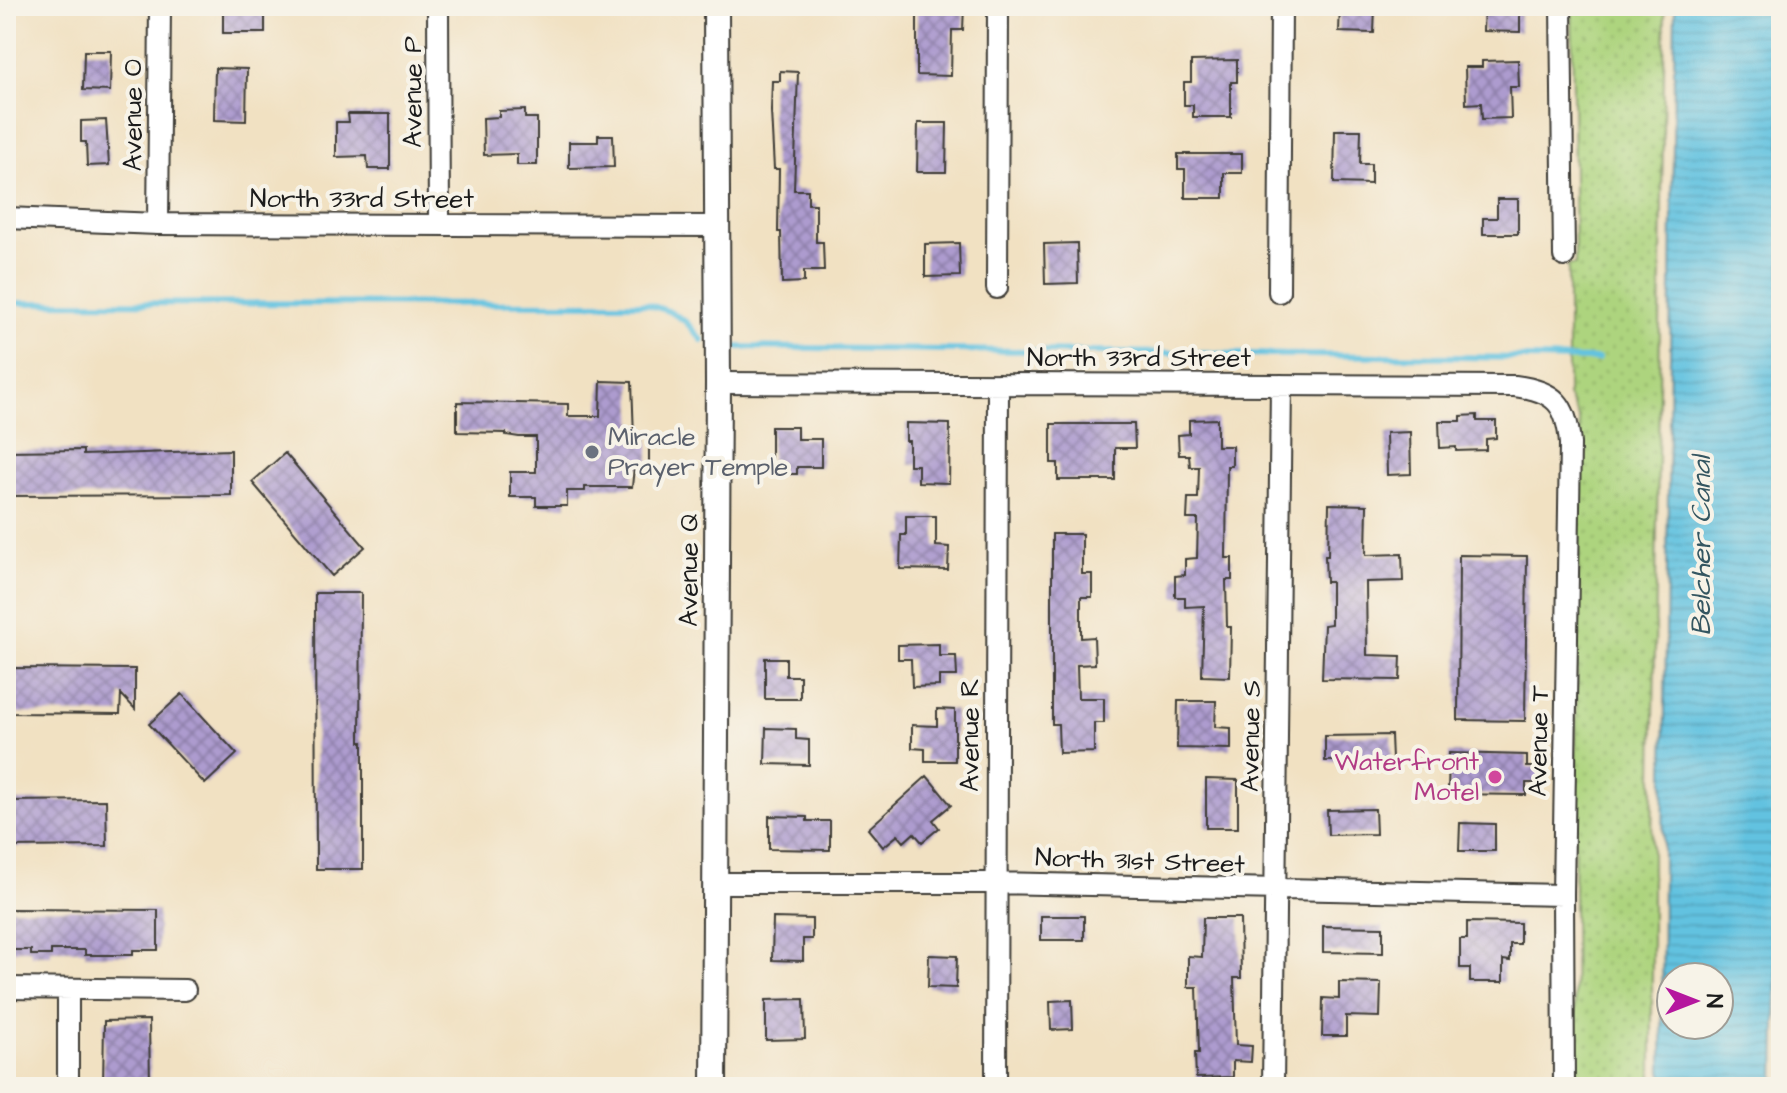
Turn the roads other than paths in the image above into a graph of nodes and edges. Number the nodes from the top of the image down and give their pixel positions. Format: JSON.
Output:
{"nodes":[{"id":1,"x":160,"y":6,"type":"edge"},
{"id":2,"x":438,"y":6,"type":"edge"},
{"id":3,"x":716,"y":6,"type":"edge"},
{"id":4,"x":998,"y":6,"type":"edge"},
{"id":5,"x":1281,"y":6,"type":"edge"},
{"id":6,"x":1561,"y":6,"type":"edge"},
{"id":7,"x":6,"y":218,"type":"edge"},
{"id":8,"x":158,"y":224,"type":"junction"},
{"id":9,"x":439,"y":225,"type":"junction"},
{"id":10,"x":718,"y":226,"type":"junction"},
{"id":11,"x":1564,"y":256,"type":"dead end"},
{"id":12,"x":997,"y":288,"type":"dead end"},
{"id":13,"x":1279,"y":292,"type":"dead end"},
{"id":14,"x":718,"y":383,"type":"junction"},
{"id":15,"x":998,"y":384,"type":"junction"},
{"id":16,"x":1281,"y":385,"type":"junction"},
{"id":17,"x":1556,"y":400,"type":"joint"},
{"id":18,"x":715,"y":883,"type":"junction"},
{"id":19,"x":995,"y":883,"type":"junction"},
{"id":20,"x":1275,"y":891,"type":"junction"},
{"id":21,"x":1563,"y":895,"type":"junction"},
{"id":22,"x":6,"y":988,"type":"edge"},
{"id":23,"x":68,"y":989,"type":"junction"},
{"id":24,"x":185,"y":990,"type":"dead end"},
{"id":25,"x":68,"y":1087,"type":"edge"},
{"id":26,"x":714,"y":1087,"type":"edge"},
{"id":27,"x":996,"y":1087,"type":"edge"},
{"id":28,"x":1273,"y":1087,"type":"edge"},
{"id":29,"x":1564,"y":1087,"type":"edge"}],
"edges":[{"from":1,"to":8,"type":"street","name":"Avenue O"},
{"from":2,"to":9,"type":"street","name":"Avenue P"},
{"from":3,"to":10,"type":"street","name":"Avenue Q"},
{"from":4,"to":12,"type":"street"},
{"from":5,"to":13,"type":"street"},
{"from":6,"to":11,"type":"street"},
{"from":7,"to":8,"type":"street","name":"North 33rd Street"},
{"from":8,"to":9,"type":"street","name":"North 33rd Street"},
{"from":9,"to":10,"type":"street","name":"North 33rd Street"},
{"from":10,"to":14,"type":"street","name":"Avenue Q"},
{"from":14,"to":15,"type":"street","name":"North 33rd Street"},
{"from":14,"to":18,"type":"street","name":"Avenue Q"},
{"from":15,"to":16,"type":"street","name":"North 33rd Street"},
{"from":15,"to":19,"type":"street","name":"Avenue R"},
{"from":16,"to":17,"type":"street","name":"North 33rd Street"},
{"from":16,"to":20,"type":"street","name":"Avenue S"},
{"from":17,"to":21,"type":"street","name":"Avenue T"},
{"from":18,"to":19,"type":"street","name":"North 31st Street"},
{"from":18,"to":26,"type":"street","name":"Avenue Q"},
{"from":19,"to":20,"type":"street","name":"North 31st Street"},
{"from":19,"to":27,"type":"street","name":"Avenue R"},
{"from":20,"to":21,"type":"street","name":"North 31st Street"},
{"from":20,"to":28,"type":"street","name":"Avenue S"},
{"from":21,"to":29,"type":"street","name":"Avenue T"},
{"from":22,"to":23,"type":"street"},
{"from":23,"to":24,"type":"street"},
{"from":23,"to":25,"type":"street"}]}
